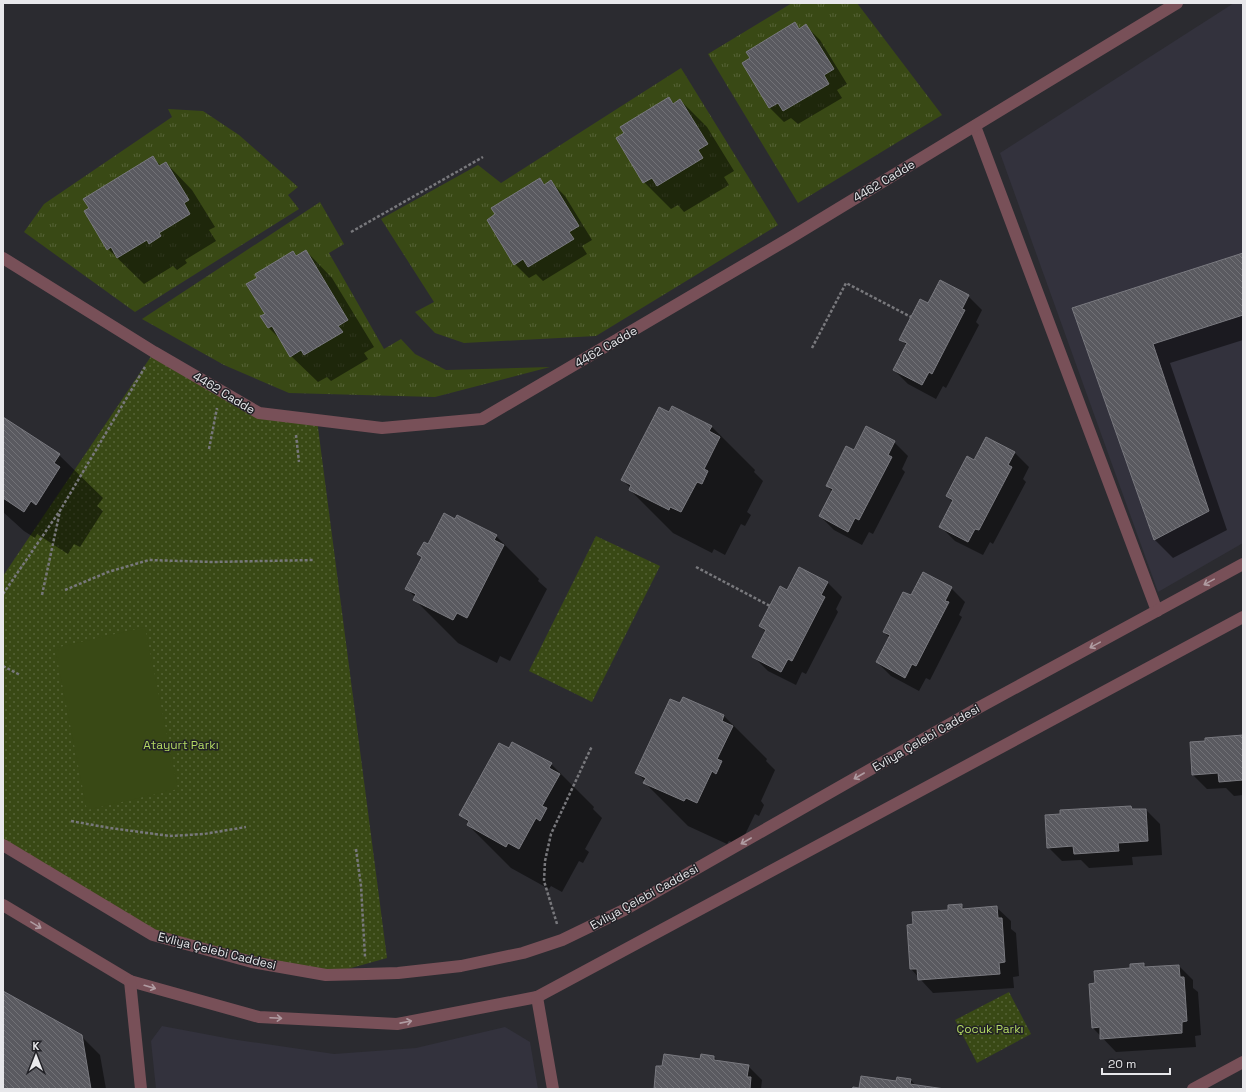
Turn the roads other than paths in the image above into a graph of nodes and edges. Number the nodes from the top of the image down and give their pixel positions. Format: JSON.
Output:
{"nodes":[{"id":1,"x":1177,"y":3,"type":"edge"},
{"id":2,"x":975,"y":126,"type":"junction"},
{"id":3,"x":3,"y":258,"type":"edge"},
{"id":4,"x":1243,"y":564,"type":"edge"},
{"id":5,"x":1157,"y":611,"type":"junction"},
{"id":6,"x":1243,"y":617,"type":"edge"},
{"id":7,"x":3,"y":845,"type":"edge"},
{"id":8,"x":3,"y":905,"type":"edge"},
{"id":9,"x":130,"y":981,"type":"junction"},
{"id":10,"x":537,"y":997,"type":"junction"},
{"id":11,"x":1243,"y":1062,"type":"edge"},
{"id":12,"x":141,"y":1089,"type":"edge"},
{"id":13,"x":553,"y":1089,"type":"edge"},
{"id":14,"x":1192,"y":1089,"type":"edge"}],
"edges":[{"from":1,"to":2,"type":"street","name":"4462 Cadde"},
{"from":2,"to":3,"type":"street","name":"4462 Cadde"},
{"from":2,"to":5,"type":"street"},
{"from":4,"to":5,"type":"street","name":"Evliya Çelebi Caddesi","one_way":true},
{"from":5,"to":7,"type":"street","name":"Evliya Çelebi Caddesi","one_way":true},
{"from":6,"to":10,"type":"street"},
{"from":8,"to":9,"type":"street","one_way":true},
{"from":9,"to":10,"type":"street","one_way":true},
{"from":9,"to":12,"type":"street"},
{"from":10,"to":13,"type":"street"},
{"from":11,"to":14,"type":"street"}]}
